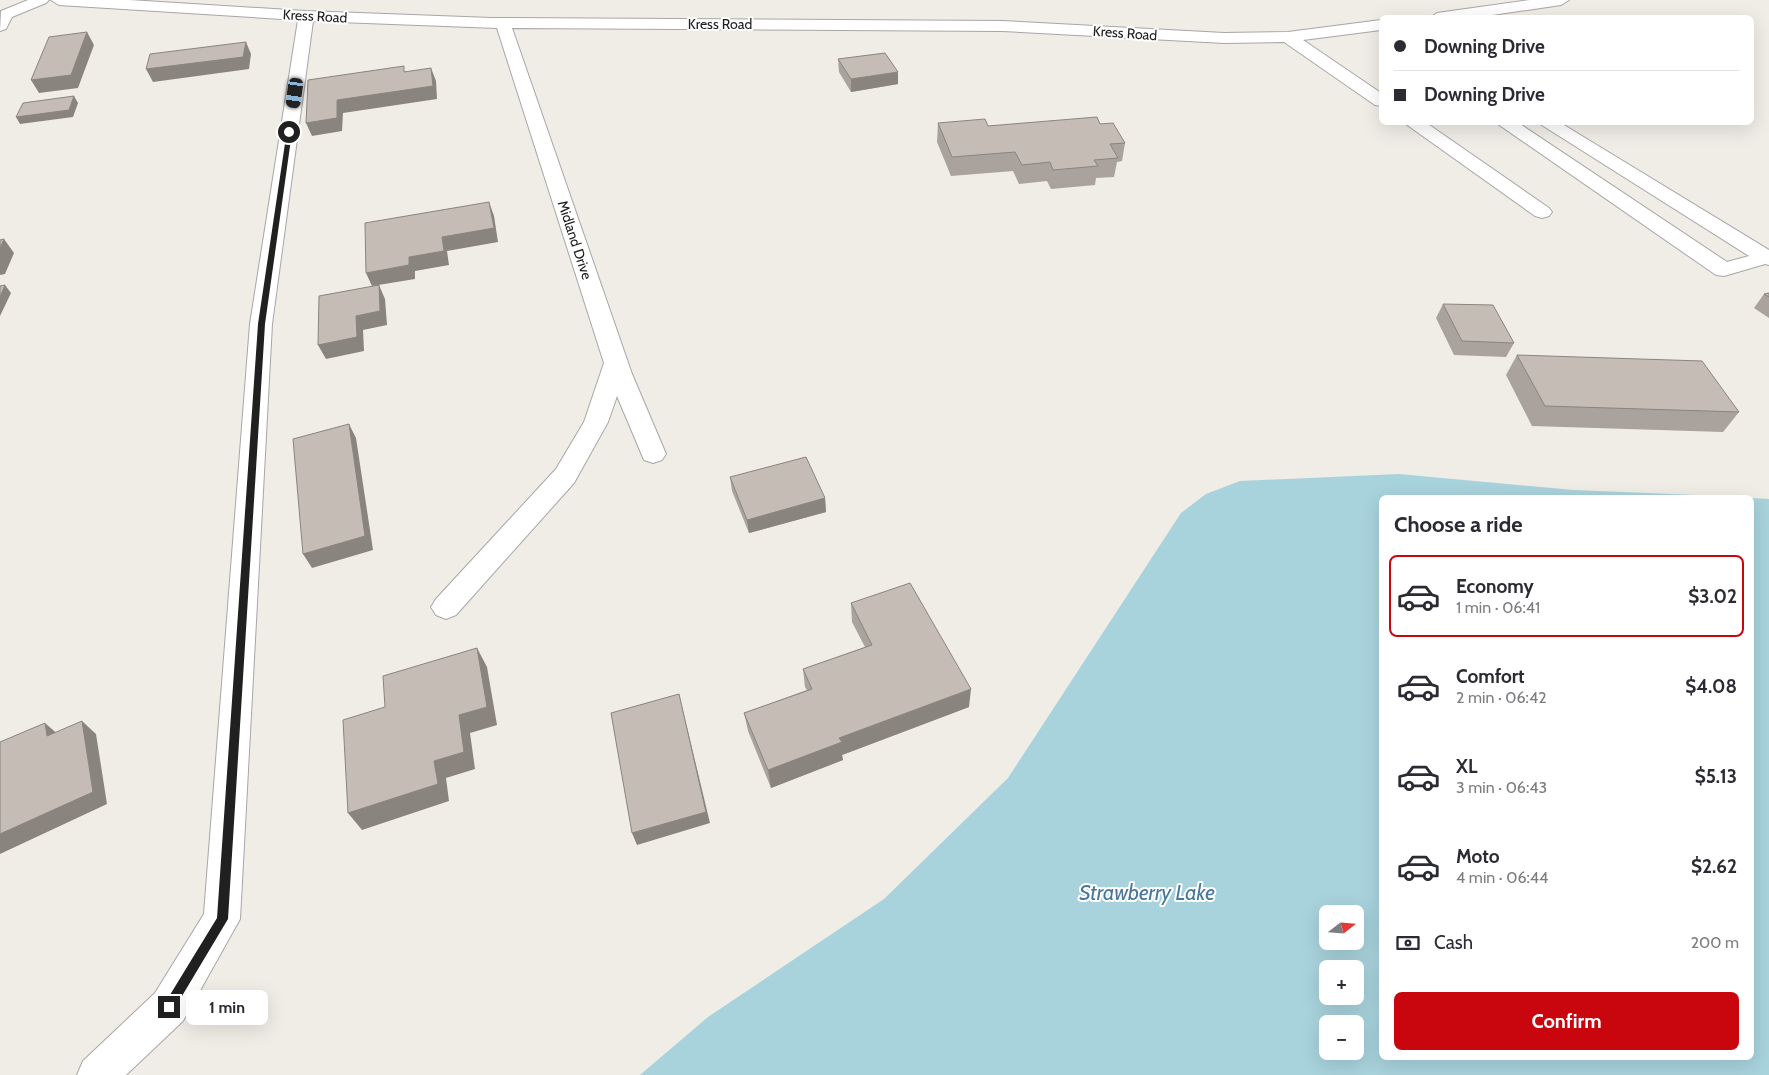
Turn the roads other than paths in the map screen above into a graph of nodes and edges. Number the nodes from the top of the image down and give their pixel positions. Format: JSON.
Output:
{"nodes":[{"id":1,"x":41,"y":0,"type":"edge"},
{"id":2,"x":59,"y":0,"type":"edge"},
{"id":3,"x":1561,"y":0,"type":"edge"},
{"id":4,"x":1458,"y":15,"type":"edge"},
{"id":5,"x":306,"y":16,"type":"junction"},
{"id":6,"x":503,"y":23,"type":"junction"},
{"id":7,"x":1379,"y":25,"type":"edge"},
{"id":8,"x":0,"y":26,"type":"edge"},
{"id":9,"x":1363,"y":28,"type":"junction"},
{"id":10,"x":1288,"y":37,"type":"junction"},
{"id":11,"x":1379,"y":39,"type":"edge"},
{"id":12,"x":1379,"y":100,"type":"edge"},
{"id":13,"x":1416,"y":125,"type":"edge"},
{"id":14,"x":1508,"y":125,"type":"edge"},
{"id":15,"x":1551,"y":125,"type":"edge"},
{"id":16,"x":1542,"y":212,"type":"dead end"},
{"id":17,"x":1767,"y":258,"type":"edge"},
{"id":18,"x":616,"y":363,"type":"junction"},
{"id":19,"x":653,"y":454,"type":"dead end"},
{"id":20,"x":446,"y":607,"type":"dead end"},
{"id":21,"x":97,"y":1075,"type":"edge"}],
"edges":[{"from":1,"to":8,"type":"street"},
{"from":2,"to":5,"type":"street","name":"Kress Road"},
{"from":3,"to":4,"type":"street"},
{"from":5,"to":6,"type":"street","name":"Kress Road"},
{"from":5,"to":21,"type":"street"},
{"from":6,"to":10,"type":"street","name":"Kress Road"},
{"from":6,"to":18,"type":"street","name":"Midland Drive"},
{"from":7,"to":9,"type":"street","name":"Kress Road"},
{"from":9,"to":10,"type":"street","name":"Kress Road"},
{"from":9,"to":11,"type":"street"},
{"from":10,"to":12,"type":"street"},
{"from":13,"to":16,"type":"street"},
{"from":14,"to":17,"type":"street"},
{"from":15,"to":17,"type":"street"},
{"from":18,"to":19,"type":"street","name":"Midland Drive"},
{"from":18,"to":20,"type":"street"}]}
